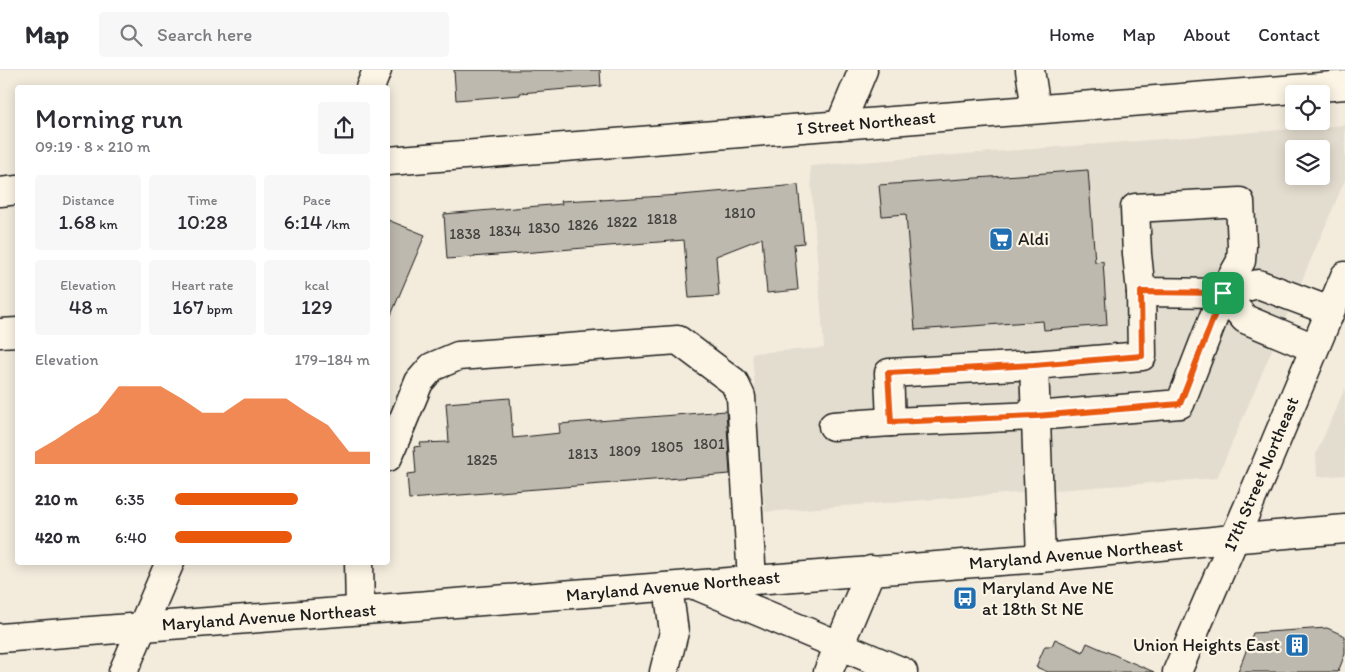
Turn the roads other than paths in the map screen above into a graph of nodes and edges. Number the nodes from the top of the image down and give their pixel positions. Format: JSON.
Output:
{"nodes":[{"id":1,"x":378,"y":70,"type":"edge"},
{"id":2,"x":863,"y":70,"type":"edge"},
{"id":3,"x":1030,"y":70,"type":"edge"},
{"id":4,"x":371,"y":85,"type":"edge"},
{"id":5,"x":1345,"y":85,"type":"edge"},
{"id":6,"x":1036,"y":110,"type":"junction"},
{"id":7,"x":840,"y":125,"type":"junction"},
{"id":8,"x":390,"y":161,"type":"edge"},
{"id":9,"x":15,"y":190,"type":"edge"},
{"id":10,"x":0,"y":192,"type":"edge"},
{"id":11,"x":1345,"y":276,"type":"edge"},
{"id":12,"x":1141,"y":292,"type":"junction"},
{"id":13,"x":1223,"y":293,"type":"junction"},
{"id":14,"x":1330,"y":312,"type":"junction"},
{"id":15,"x":15,"y":332,"type":"edge"},
{"id":16,"x":0,"y":333,"type":"edge"},
{"id":17,"x":1314,"y":348,"type":"junction"},
{"id":18,"x":1034,"y":365,"type":"junction"},
{"id":19,"x":1036,"y":416,"type":"junction"},
{"id":20,"x":891,"y":422,"type":"junction"},
{"id":21,"x":833,"y":426,"type":"dead end"},
{"id":22,"x":390,"y":452,"type":"edge"},
{"id":23,"x":1345,"y":529,"type":"edge"},
{"id":24,"x":1234,"y":538,"type":"junction"},
{"id":25,"x":1042,"y":558,"type":"junction"},
{"id":26,"x":169,"y":565,"type":"edge"},
{"id":27,"x":359,"y":565,"type":"edge"},
{"id":28,"x":871,"y":570,"type":"junction"},
{"id":29,"x":752,"y":580,"type":"junction"},
{"id":30,"x":696,"y":585,"type":"junction"},
{"id":31,"x":668,"y":587,"type":"junction"},
{"id":32,"x":360,"y":610,"type":"junction"},
{"id":33,"x":143,"y":627,"type":"junction"},
{"id":34,"x":0,"y":638,"type":"edge"},
{"id":35,"x":839,"y":645,"type":"junction"},
{"id":36,"x":123,"y":672,"type":"edge"},
{"id":37,"x":664,"y":672,"type":"edge"},
{"id":38,"x":828,"y":672,"type":"edge"},
{"id":39,"x":903,"y":672,"type":"edge"},
{"id":40,"x":1177,"y":672,"type":"edge"}],
"edges":[{"from":1,"to":4,"type":"street"},
{"from":2,"to":7,"type":"street"},
{"from":3,"to":6,"type":"street"},
{"from":5,"to":6,"type":"street","name":"I Street Northeast"},
{"from":6,"to":7,"type":"street","name":"I Street Northeast"},
{"from":7,"to":8,"type":"street","name":"I Street Northeast"},
{"from":9,"to":10,"type":"street"},
{"from":11,"to":14,"type":"street","name":"17th Street Northeast"},
{"from":12,"to":13,"type":"street"},
{"from":12,"to":13,"type":"street"},
{"from":12,"to":18,"type":"street"},
{"from":13,"to":14,"type":"street"},
{"from":13,"to":17,"type":"street"},
{"from":13,"to":19,"type":"street"},
{"from":14,"to":17,"type":"street","name":"17th Street Northeast"},
{"from":15,"to":16,"type":"street"},
{"from":17,"to":24,"type":"street","name":"17th Street Northeast"},
{"from":18,"to":19,"type":"street"},
{"from":18,"to":20,"type":"street"},
{"from":19,"to":20,"type":"street"},
{"from":19,"to":25,"type":"street"},
{"from":20,"to":21,"type":"street"},
{"from":22,"to":29,"type":"street"},
{"from":23,"to":24,"type":"street","name":"Maryland Avenue Northeast"},
{"from":24,"to":25,"type":"street","name":"Maryland Avenue Northeast"},
{"from":24,"to":40,"type":"street","name":"17th Street Northeast"},
{"from":25,"to":28,"type":"street","name":"Maryland Avenue Northeast"},
{"from":26,"to":33,"type":"street"},
{"from":27,"to":32,"type":"street"},
{"from":28,"to":29,"type":"street","name":"Maryland Avenue Northeast"},
{"from":28,"to":35,"type":"street"},
{"from":29,"to":30,"type":"street","name":"Maryland Avenue Northeast"},
{"from":30,"to":31,"type":"street","name":"Maryland Avenue Northeast"},
{"from":30,"to":35,"type":"street"},
{"from":31,"to":32,"type":"street","name":"Maryland Avenue Northeast"},
{"from":31,"to":37,"type":"street"},
{"from":32,"to":33,"type":"street","name":"Maryland Avenue Northeast"},
{"from":33,"to":34,"type":"street","name":"Maryland Avenue Northeast"},
{"from":33,"to":36,"type":"street"},
{"from":35,"to":38,"type":"street"},
{"from":35,"to":39,"type":"street"}]}
